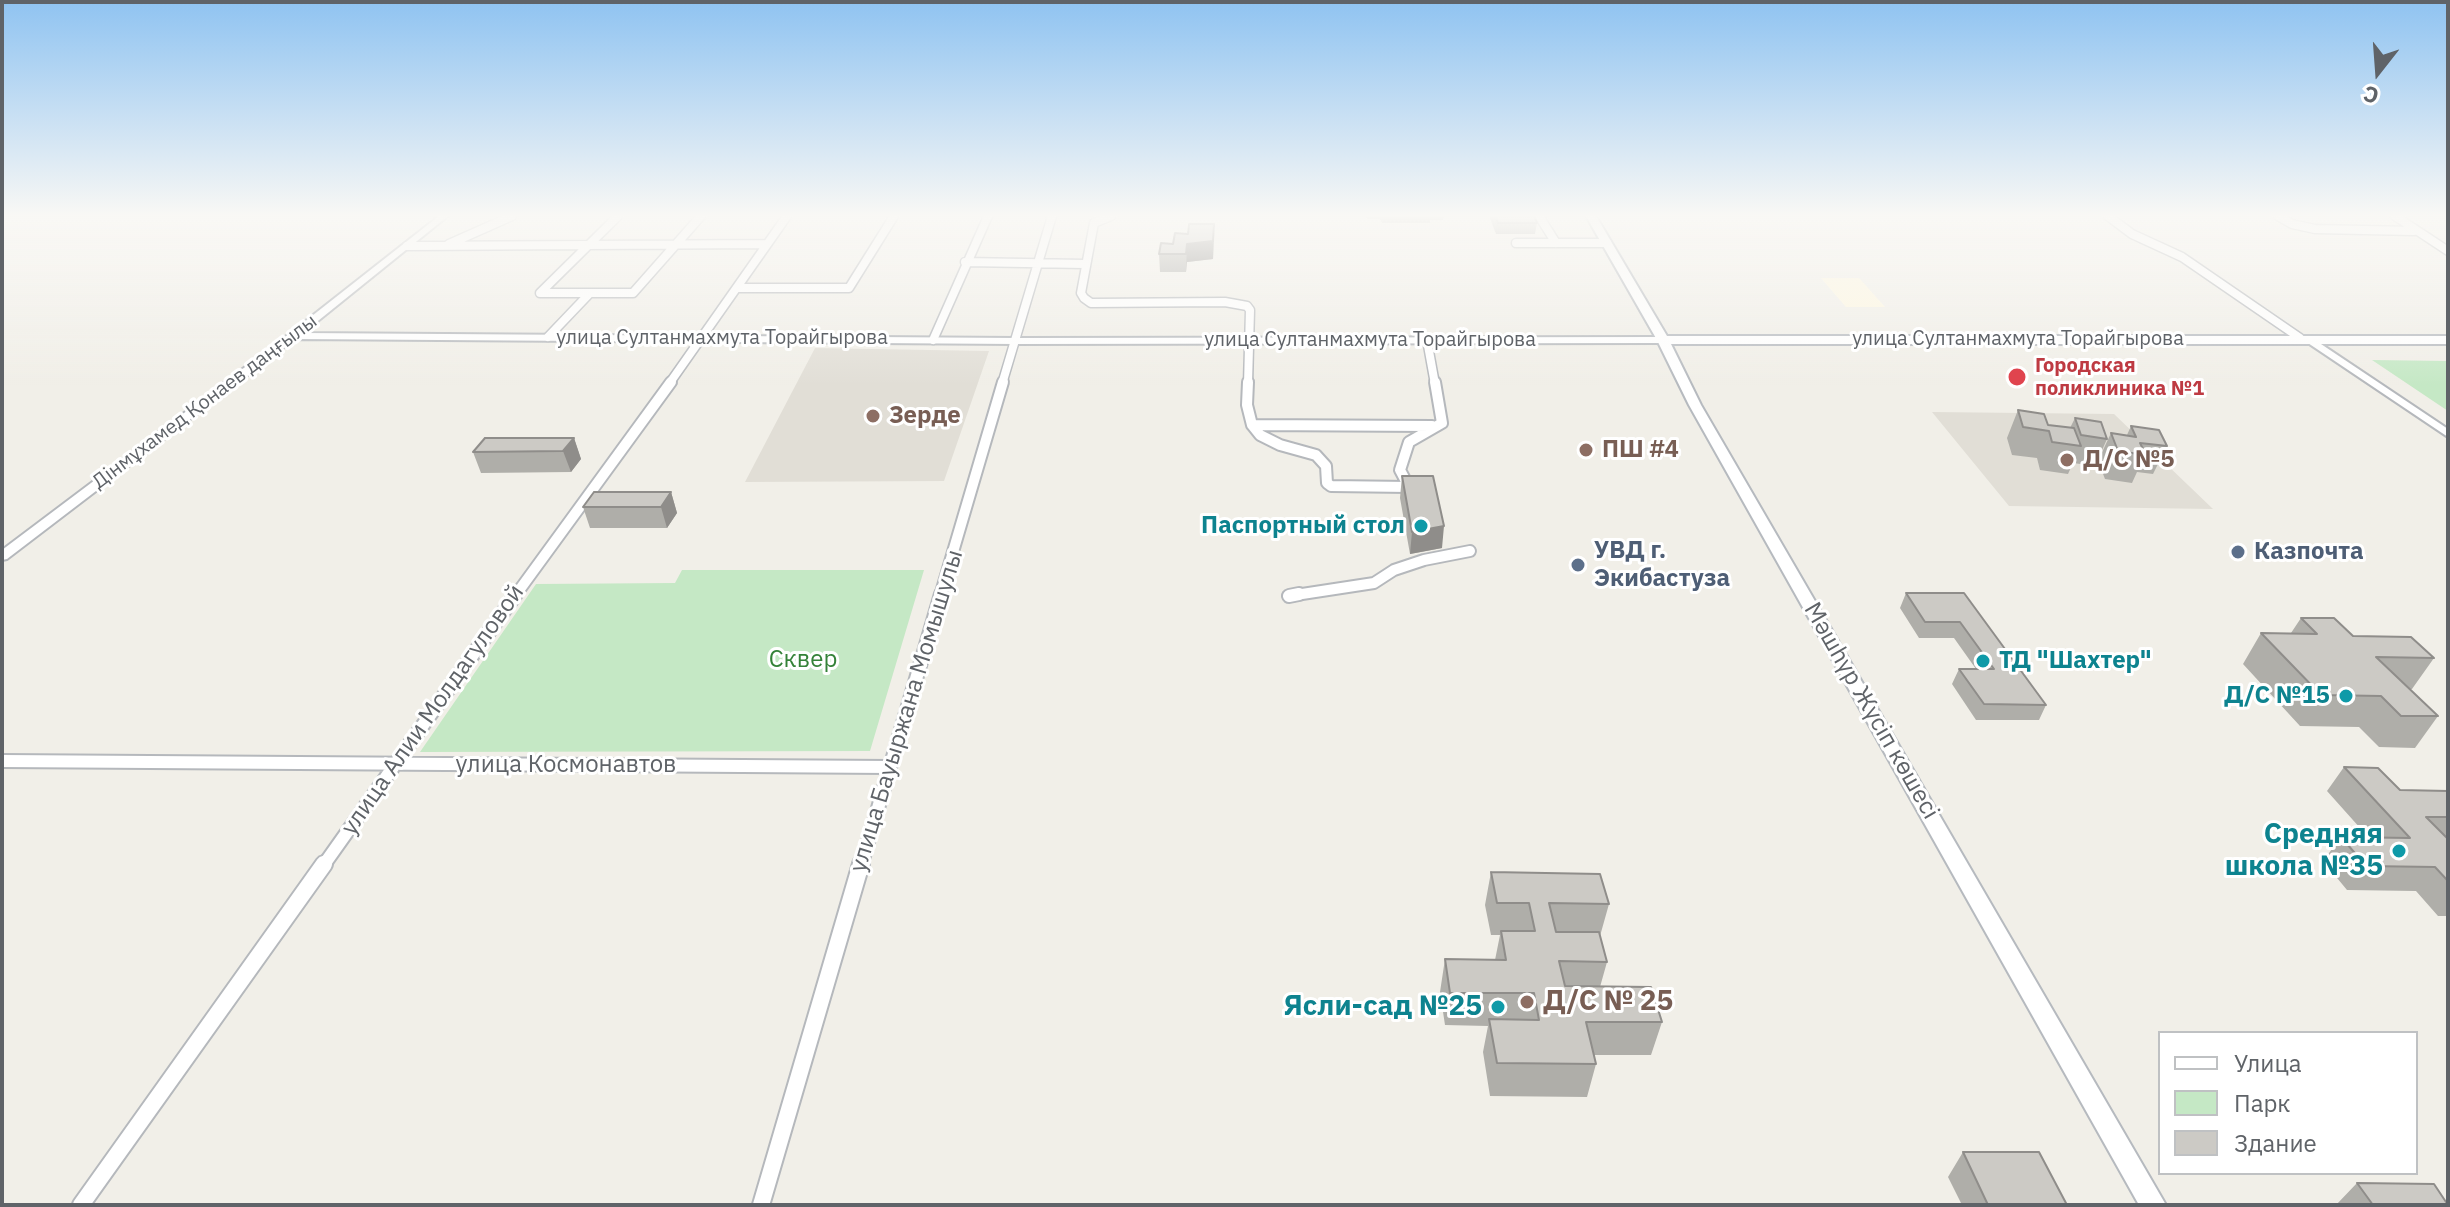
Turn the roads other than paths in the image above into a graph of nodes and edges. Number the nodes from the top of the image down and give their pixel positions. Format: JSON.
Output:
{"nodes":[{"id":1,"x":374,"y":272,"type":"edge"},
{"id":2,"x":562,"y":272,"type":"edge"},
{"id":3,"x":651,"y":272,"type":"edge"},
{"id":4,"x":747,"y":272,"type":"edge"},
{"id":5,"x":859,"y":272,"type":"edge"},
{"id":6,"x":961,"y":272,"type":"edge"},
{"id":7,"x":1036,"y":272,"type":"edge"},
{"id":8,"x":1084,"y":272,"type":"edge"},
{"id":9,"x":1624,"y":272,"type":"edge"},
{"id":10,"x":2205,"y":272,"type":"edge"},
{"id":11,"x":737,"y":288,"type":"junction"},
{"id":12,"x":590,"y":293,"type":"junction"},
{"id":13,"x":293,"y":336,"type":"junction"},
{"id":14,"x":548,"y":337,"type":"junction"},
{"id":15,"x":704,"y":337,"type":"junction"},
{"id":16,"x":2304,"y":338,"type":"junction"},
{"id":17,"x":933,"y":340,"type":"junction"},
{"id":18,"x":1427,"y":340,"type":"junction"},
{"id":19,"x":1663,"y":340,"type":"junction"},
{"id":20,"x":2448,"y":340,"type":"edge"},
{"id":21,"x":1016,"y":341,"type":"junction"},
{"id":22,"x":1250,"y":341,"type":"junction"},
{"id":23,"x":1252,"y":425,"type":"junction"},
{"id":24,"x":1441,"y":426,"type":"junction"},
{"id":25,"x":2448,"y":434,"type":"edge"},
{"id":26,"x":1470,"y":551,"type":"dead end"},
{"id":27,"x":2,"y":556,"type":"edge"},
{"id":28,"x":1289,"y":596,"type":"dead end"},
{"id":29,"x":2,"y":761,"type":"edge"},
{"id":30,"x":394,"y":765,"type":"junction"},
{"id":31,"x":890,"y":767,"type":"junction"},
{"id":32,"x":81,"y":1205,"type":"edge"},
{"id":33,"x":761,"y":1205,"type":"edge"},
{"id":34,"x":2153,"y":1205,"type":"edge"}],
"edges":[{"from":1,"to":13,"type":"street","name":"Дінмұхамед Қонаев даңғылы"},
{"from":2,"to":12,"type":"street"},
{"from":3,"to":12,"type":"street"},
{"from":4,"to":11,"type":"street","name":"улица Алии Молдагуловой"},
{"from":5,"to":11,"type":"street"},
{"from":6,"to":17,"type":"street"},
{"from":7,"to":21,"type":"street","name":"улица Бауыржана Момышулы"},
{"from":8,"to":22,"type":"street"},
{"from":9,"to":19,"type":"main road","name":"Мәшһүр Жүсіп көшесі"},
{"from":10,"to":16,"type":"street"},
{"from":11,"to":15,"type":"street","name":"улица Алии Молдагуловой"},
{"from":12,"to":14,"type":"street"},
{"from":13,"to":14,"type":"street","name":"улица Султанмахмута Торайгырова"},
{"from":13,"to":27,"type":"street","name":"Дінмұхамед Қонаев даңғылы"},
{"from":14,"to":15,"type":"street","name":"улица Султанмахмута Торайгырова"},
{"from":15,"to":17,"type":"street","name":"улица Султанмахмута Торайгырова"},
{"from":15,"to":30,"type":"street","name":"улица Алии Молдагуловой"},
{"from":16,"to":19,"type":"main road","name":"улица Султанмахмута Торайгырова"},
{"from":16,"to":20,"type":"main road","name":"улица Султанмахмута Торайгырова"},
{"from":16,"to":25,"type":"street"},
{"from":17,"to":21,"type":"street","name":"улица Султанмахмута Торайгырова"},
{"from":18,"to":19,"type":"street","name":"улица Султанмахмута Торайгырова"},
{"from":18,"to":22,"type":"street","name":"улица Султанмахмута Торайгырова"},
{"from":18,"to":24,"type":"street"},
{"from":19,"to":34,"type":"main road","name":"Мәшһүр Жүсіп көшесі"},
{"from":21,"to":22,"type":"street","name":"улица Султанмахмута Торайгырова"},
{"from":21,"to":31,"type":"street","name":"улица Бауыржана Момышулы"},
{"from":22,"to":23,"type":"street"},
{"from":23,"to":24,"type":"street"},
{"from":23,"to":24,"type":"street"},
{"from":26,"to":28,"type":"street"},
{"from":29,"to":30,"type":"street","name":"улица Космонавтов"},
{"from":30,"to":31,"type":"street","name":"улица Космонавтов"},
{"from":30,"to":32,"type":"street","name":"улица Алии Молдагуловой"},
{"from":31,"to":33,"type":"street","name":"улица Бауыржана Момышулы"}]}
